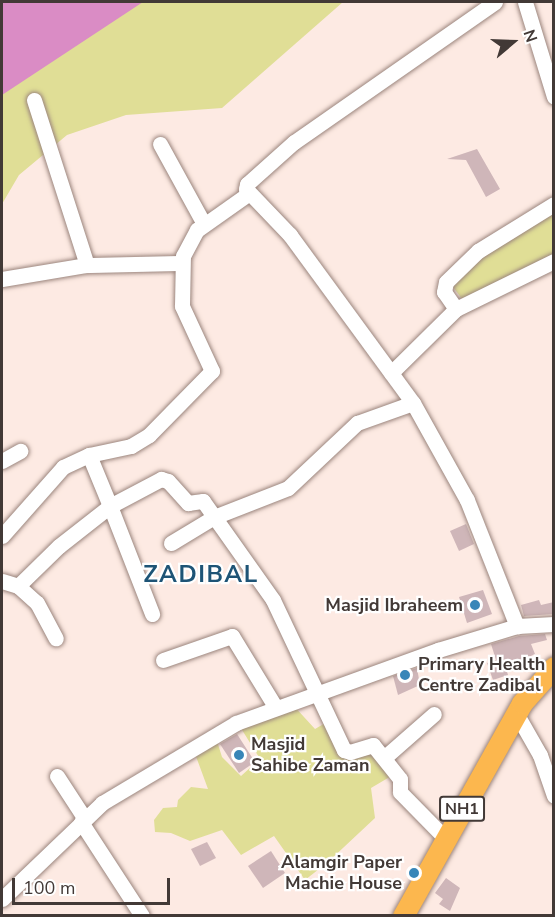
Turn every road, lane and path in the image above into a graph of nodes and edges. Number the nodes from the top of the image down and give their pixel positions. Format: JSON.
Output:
{"nodes":[{"id":1,"x":495,"y":2,"type":"edge"},
{"id":2,"x":525,"y":2,"type":"edge"},
{"id":3,"x":554,"y":97,"type":"edge"},
{"id":4,"x":34,"y":100,"type":"dead end"},
{"id":5,"x":160,"y":144,"type":"dead end"},
{"id":6,"x":248,"y":194,"type":"junction"},
{"id":7,"x":554,"y":204,"type":"edge"},
{"id":8,"x":204,"y":224,"type":"junction"},
{"id":9,"x":554,"y":261,"type":"edge"},
{"id":10,"x":182,"y":263,"type":"junction"},
{"id":11,"x":87,"y":265,"type":"junction"},
{"id":12,"x":2,"y":279,"type":"edge"},
{"id":13,"x":456,"y":309,"type":"junction"},
{"id":14,"x":391,"y":373,"type":"junction"},
{"id":15,"x":413,"y":403,"type":"junction"},
{"id":16,"x":20,"y":451,"type":"dead end"},
{"id":17,"x":89,"y":455,"type":"junction"},
{"id":18,"x":2,"y":461,"type":"edge"},
{"id":19,"x":110,"y":506,"type":"junction"},
{"id":20,"x":214,"y":517,"type":"junction"},
{"id":21,"x":2,"y":536,"type":"edge"},
{"id":22,"x":171,"y":543,"type":"dead end"},
{"id":23,"x":2,"y":581,"type":"edge"},
{"id":24,"x":18,"y":586,"type":"junction"},
{"id":25,"x":153,"y":614,"type":"dead end"},
{"id":26,"x":554,"y":624,"type":"edge"},
{"id":27,"x":518,"y":626,"type":"junction"},
{"id":28,"x":56,"y":638,"type":"dead end"},
{"id":29,"x":554,"y":651,"type":"edge"},
{"id":30,"x":163,"y":660,"type":"dead end"},
{"id":31,"x":554,"y":667,"type":"edge"},
{"id":32,"x":315,"y":694,"type":"junction"},
{"id":33,"x":276,"y":708,"type":"junction"},
{"id":34,"x":519,"y":708,"type":"junction"},
{"id":35,"x":434,"y":714,"type":"dead end"},
{"id":36,"x":385,"y":757,"type":"junction"},
{"id":37,"x":57,"y":776,"type":"dead end"},
{"id":38,"x":554,"y":796,"type":"edge"},
{"id":39,"x":83,"y":820,"type":"junction"},
{"id":40,"x":446,"y":839,"type":"junction"},
{"id":41,"x":2,"y":898,"type":"edge"},
{"id":42,"x":142,"y":915,"type":"edge"},
{"id":43,"x":403,"y":915,"type":"edge"}],
"edges":[{"from":1,"to":6,"type":"street"},
{"from":2,"to":3,"type":"street"},
{"from":4,"to":11,"type":"street"},
{"from":5,"to":8,"type":"street"},
{"from":6,"to":8,"type":"street"},
{"from":6,"to":14,"type":"street"},
{"from":7,"to":13,"type":"street"},
{"from":8,"to":10,"type":"street"},
{"from":9,"to":13,"type":"street"},
{"from":10,"to":11,"type":"street"},
{"from":10,"to":17,"type":"street"},
{"from":11,"to":12,"type":"street"},
{"from":13,"to":14,"type":"street"},
{"from":14,"to":15,"type":"street"},
{"from":15,"to":20,"type":"street"},
{"from":15,"to":27,"type":"street"},
{"from":16,"to":18,"type":"street"},
{"from":17,"to":19,"type":"street"},
{"from":17,"to":21,"type":"street"},
{"from":19,"to":20,"type":"street"},
{"from":19,"to":24,"type":"street"},
{"from":19,"to":25,"type":"street"},
{"from":20,"to":22,"type":"street"},
{"from":20,"to":32,"type":"street"},
{"from":23,"to":24,"type":"street"},
{"from":24,"to":28,"type":"street"},
{"from":26,"to":27,"type":"street"},
{"from":27,"to":32,"type":"street"},
{"from":29,"to":34,"type":"highway","number":"NH1"},
{"from":30,"to":33,"type":"street"},
{"from":31,"to":34,"type":"highway","number":"NH1"},
{"from":32,"to":33,"type":"street"},
{"from":32,"to":36,"type":"street"},
{"from":33,"to":39,"type":"street"},
{"from":34,"to":38,"type":"street"},
{"from":34,"to":40,"type":"highway","number":"NH1"},
{"from":35,"to":36,"type":"street"},
{"from":36,"to":40,"type":"street"},
{"from":37,"to":39,"type":"street"},
{"from":39,"to":41,"type":"street"},
{"from":39,"to":42,"type":"street"},
{"from":40,"to":43,"type":"highway","number":"NH1"}]}
